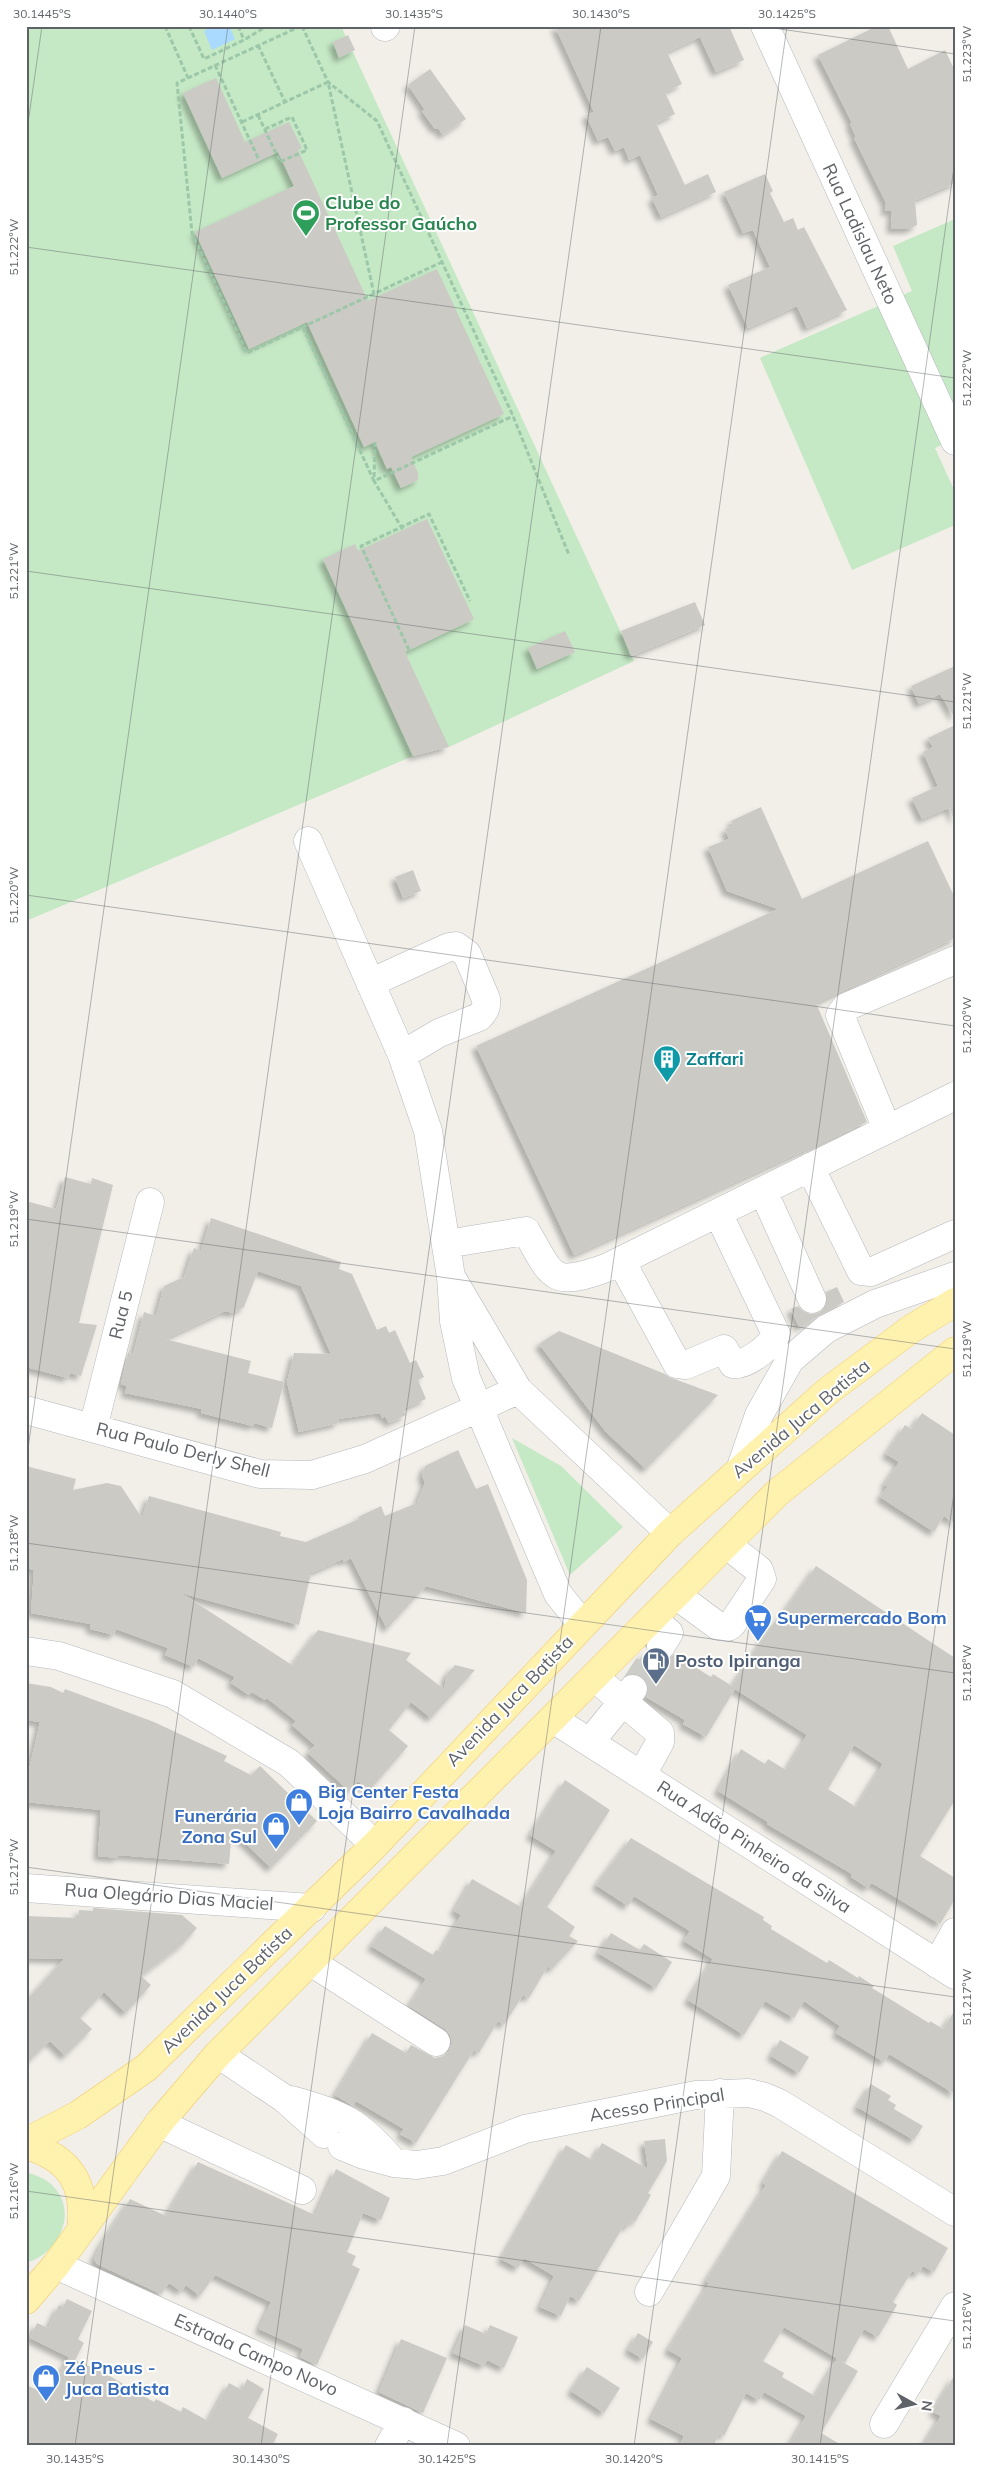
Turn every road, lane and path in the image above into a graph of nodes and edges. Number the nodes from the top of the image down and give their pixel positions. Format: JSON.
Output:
{"nodes":[{"id":1,"x":164,"y":26,"type":"edge"},
{"id":2,"x":189,"y":26,"type":"edge"},
{"id":3,"x":238,"y":26,"type":"edge"},
{"id":4,"x":267,"y":26,"type":"edge"},
{"id":5,"x":301,"y":26,"type":"edge"},
{"id":6,"x":765,"y":26,"type":"edge"},
{"id":7,"x":244,"y":40,"type":"junction"},
{"id":8,"x":258,"y":45,"type":"junction"},
{"id":9,"x":215,"y":65,"type":"junction"},
{"id":10,"x":188,"y":78,"type":"junction"},
{"id":11,"x":328,"y":82,"type":"junction"},
{"id":12,"x":285,"y":102,"type":"junction"},
{"id":13,"x":258,"y":115,"type":"junction"},
{"id":14,"x":242,"y":122,"type":"junction"},
{"id":15,"x":265,"y":129,"type":"junction"},
{"id":16,"x":259,"y":160,"type":"dead end"},
{"id":17,"x":442,"y":262,"type":"junction"},
{"id":18,"x":374,"y":294,"type":"junction"},
{"id":19,"x":303,"y":327,"type":"junction"},
{"id":20,"x":513,"y":416,"type":"junction"},
{"id":21,"x":955,"y":441,"type":"edge"},
{"id":22,"x":375,"y":442,"type":"dead end"},
{"id":23,"x":374,"y":481,"type":"junction"},
{"id":24,"x":402,"y":528,"type":"junction"},
{"id":25,"x":569,"y":555,"type":"dead end"},
{"id":26,"x":470,"y":601,"type":"dead end"},
{"id":27,"x":409,"y":650,"type":"dead end"},
{"id":28,"x":308,"y":841,"type":"dead end"},
{"id":29,"x":955,"y":960,"type":"edge"},
{"id":30,"x":370,"y":983,"type":"junction"},
{"id":31,"x":402,"y":1055,"type":"junction"},
{"id":32,"x":953,"y":1101,"type":"edge"},
{"id":33,"x":888,"y":1130,"type":"junction"},
{"id":34,"x":810,"y":1168,"type":"junction"},
{"id":35,"x":763,"y":1191,"type":"junction"},
{"id":36,"x":150,"y":1202,"type":"dead end"},
{"id":37,"x":718,"y":1213,"type":"junction"},
{"id":38,"x":955,"y":1234,"type":"edge"},
{"id":39,"x":446,"y":1244,"type":"junction"},
{"id":40,"x":621,"y":1261,"type":"junction"},
{"id":41,"x":955,"y":1276,"type":"edge"},
{"id":42,"x":451,"y":1277,"type":"junction"},
{"id":43,"x":955,"y":1302,"type":"edge"},
{"id":44,"x":819,"y":1315,"type":"junction"},
{"id":45,"x":955,"y":1351,"type":"edge"},
{"id":46,"x":518,"y":1390,"type":"junction"},
{"id":47,"x":479,"y":1408,"type":"junction"},
{"id":48,"x":26,"y":1410,"type":"edge"},
{"id":49,"x":93,"y":1428,"type":"junction"},
{"id":50,"x":740,"y":1470,"type":"junction"},
{"id":51,"x":670,"y":1533,"type":"junction"},
{"id":52,"x":726,"y":1544,"type":"junction"},
{"id":53,"x":676,"y":1595,"type":"junction"},
{"id":54,"x":652,"y":1619,"type":"junction"},
{"id":55,"x":583,"y":1625,"type":"junction"},
{"id":56,"x":661,"y":1646,"type":"tunnel mouth"},
{"id":57,"x":26,"y":1651,"type":"edge"},
{"id":58,"x":594,"y":1677,"type":"junction"},
{"id":59,"x":628,"y":1696,"type":"junction"},
{"id":60,"x":553,"y":1719,"type":"junction"},
{"id":61,"x":590,"y":1742,"type":"junction"},
{"id":62,"x":642,"y":1776,"type":"junction"},
{"id":63,"x":375,"y":1845,"type":"junction"},
{"id":64,"x":26,"y":1888,"type":"edge"},
{"id":65,"x":312,"y":1908,"type":"junction"},
{"id":66,"x":955,"y":1932,"type":"edge"},
{"id":67,"x":311,"y":1962,"type":"junction"},
{"id":68,"x":946,"y":1970,"type":"edge"},
{"id":69,"x":436,"y":2042,"type":"dead end"},
{"id":70,"x":218,"y":2054,"type":"junction"},
{"id":71,"x":720,"y":2093,"type":"junction"},
{"id":72,"x":285,"y":2099,"type":"junction"},
{"id":73,"x":159,"y":2123,"type":"junction"},
{"id":74,"x":26,"y":2144,"type":"edge"},
{"id":75,"x":394,"y":2163,"type":"junction"},
{"id":76,"x":302,"y":2190,"type":"dead end"},
{"id":77,"x":955,"y":2212,"type":"edge"},
{"id":78,"x":81,"y":2230,"type":"junction"},
{"id":79,"x":44,"y":2273,"type":"edge"},
{"id":80,"x":649,"y":2292,"type":"dead end"},
{"id":81,"x":26,"y":2300,"type":"edge"},
{"id":82,"x":955,"y":2306,"type":"edge"},
{"id":83,"x":403,"y":2421,"type":"junction"},
{"id":84,"x":884,"y":2424,"type":"dead end"},
{"id":85,"x":389,"y":2446,"type":"edge"},
{"id":86,"x":456,"y":2446,"type":"edge"}],
"edges":[{"from":1,"to":10,"type":"path"},
{"from":2,"to":7,"type":"path"},
{"from":3,"to":7,"type":"path"},
{"from":4,"to":7,"type":"path"},
{"from":5,"to":8,"type":"path"},
{"from":5,"to":11,"type":"path"},
{"from":6,"to":21,"type":"street","name":"Rua Ladislau Neto"},
{"from":8,"to":9,"type":"path"},
{"from":8,"to":12,"type":"path"},
{"from":9,"to":10,"type":"path"},
{"from":9,"to":14,"type":"path"},
{"from":10,"to":19,"type":"path"},
{"from":11,"to":12,"type":"path"},
{"from":11,"to":17,"type":"path"},
{"from":11,"to":18,"type":"path"},
{"from":12,"to":13,"type":"path"},
{"from":13,"to":14,"type":"path"},
{"from":13,"to":15,"type":"path"},
{"from":14,"to":16,"type":"path"},
{"from":15,"to":15,"type":"path"},
{"from":17,"to":18,"type":"path"},
{"from":17,"to":20,"type":"path"},
{"from":18,"to":19,"type":"path"},
{"from":19,"to":23,"type":"path"},
{"from":20,"to":23,"type":"path"},
{"from":20,"to":25,"type":"path"},
{"from":22,"to":23,"type":"path"},
{"from":23,"to":24,"type":"path"},
{"from":24,"to":26,"type":"path"},
{"from":24,"to":27,"type":"path"},
{"from":28,"to":30,"type":"street"},
{"from":29,"to":33,"type":"street"},
{"from":30,"to":31,"type":"street"},
{"from":30,"to":31,"type":"street"},
{"from":31,"to":39,"type":"street"},
{"from":32,"to":33,"type":"street"},
{"from":33,"to":34,"type":"street"},
{"from":34,"to":35,"type":"street"},
{"from":34,"to":38,"type":"street"},
{"from":35,"to":37,"type":"street"},
{"from":35,"to":44,"type":"street"},
{"from":36,"to":49,"type":"street","name":"Rua 5"},
{"from":37,"to":40,"type":"street"},
{"from":37,"to":40,"type":"street"},
{"from":39,"to":40,"type":"street"},
{"from":39,"to":42,"type":"street"},
{"from":41,"to":44,"type":"street"},
{"from":42,"to":46,"type":"street"},
{"from":42,"to":47,"type":"street"},
{"from":43,"to":50,"type":"main road","name":"Avenida Juca Batista"},
{"from":44,"to":50,"type":"street"},
{"from":45,"to":52,"type":"main road"},
{"from":46,"to":47,"type":"street","name":"Rua Paulo Derly Shell"},
{"from":46,"to":51,"type":"street"},
{"from":47,"to":49,"type":"street","name":"Rua Paulo Derly Shell"},
{"from":47,"to":55,"type":"street"},
{"from":48,"to":49,"type":"street","name":"Rua Paulo Derly Shell"},
{"from":50,"to":51,"type":"main road","name":"Avenida Juca Batista"},
{"from":51,"to":55,"type":"main road","name":"Avenida Juca Batista"},
{"from":52,"to":53,"type":"main road"},
{"from":52,"to":53,"type":"street"},
{"from":53,"to":54,"type":"main road"},
{"from":54,"to":56,"type":"street"},
{"from":54,"to":58,"type":"main road"},
{"from":55,"to":63,"type":"main road","name":"Avenida Juca Batista"},
{"from":57,"to":63,"type":"street"},
{"from":58,"to":59,"type":"street"},
{"from":58,"to":60,"type":"main road"},
{"from":59,"to":61,"type":"street"},
{"from":59,"to":62,"type":"street"},
{"from":60,"to":61,"type":"street","name":"Rua Adão Pinheiro da Silva"},
{"from":60,"to":67,"type":"main road"},
{"from":61,"to":62,"type":"street","name":"Rua Adão Pinheiro da Silva"},
{"from":62,"to":68,"type":"street","name":"Rua Adão Pinheiro da Silva"},
{"from":63,"to":65,"type":"main road","name":"Avenida Juca Batista"},
{"from":64,"to":65,"type":"street","name":"Rua Olegário Dias Maciel"},
{"from":65,"to":74,"type":"main road","name":"Avenida Juca Batista"},
{"from":66,"to":68,"type":"street"},
{"from":67,"to":69,"type":"street"},
{"from":67,"to":70,"type":"main road"},
{"from":70,"to":72,"type":"street","name":"Acesso Principal"},
{"from":70,"to":73,"type":"main road"},
{"from":71,"to":75,"type":"street","name":"Acesso Principal"},
{"from":71,"to":77,"type":"street","name":"Acesso Principal"},
{"from":71,"to":80,"type":"street"},
{"from":72,"to":75,"type":"street","name":"Acesso Principal"},
{"from":72,"to":75,"type":"street","name":"Acesso Principal"},
{"from":73,"to":76,"type":"street"},
{"from":73,"to":78,"type":"main road"},
{"from":74,"to":78,"type":"main road"},
{"from":78,"to":79,"type":"main road"},
{"from":79,"to":81,"type":"main road"},
{"from":79,"to":83,"type":"street","name":"Estrada Campo Novo"},
{"from":82,"to":84,"type":"street"},
{"from":83,"to":85,"type":"street"},
{"from":83,"to":86,"type":"street","name":"Estrada Campo Novo"}]}
